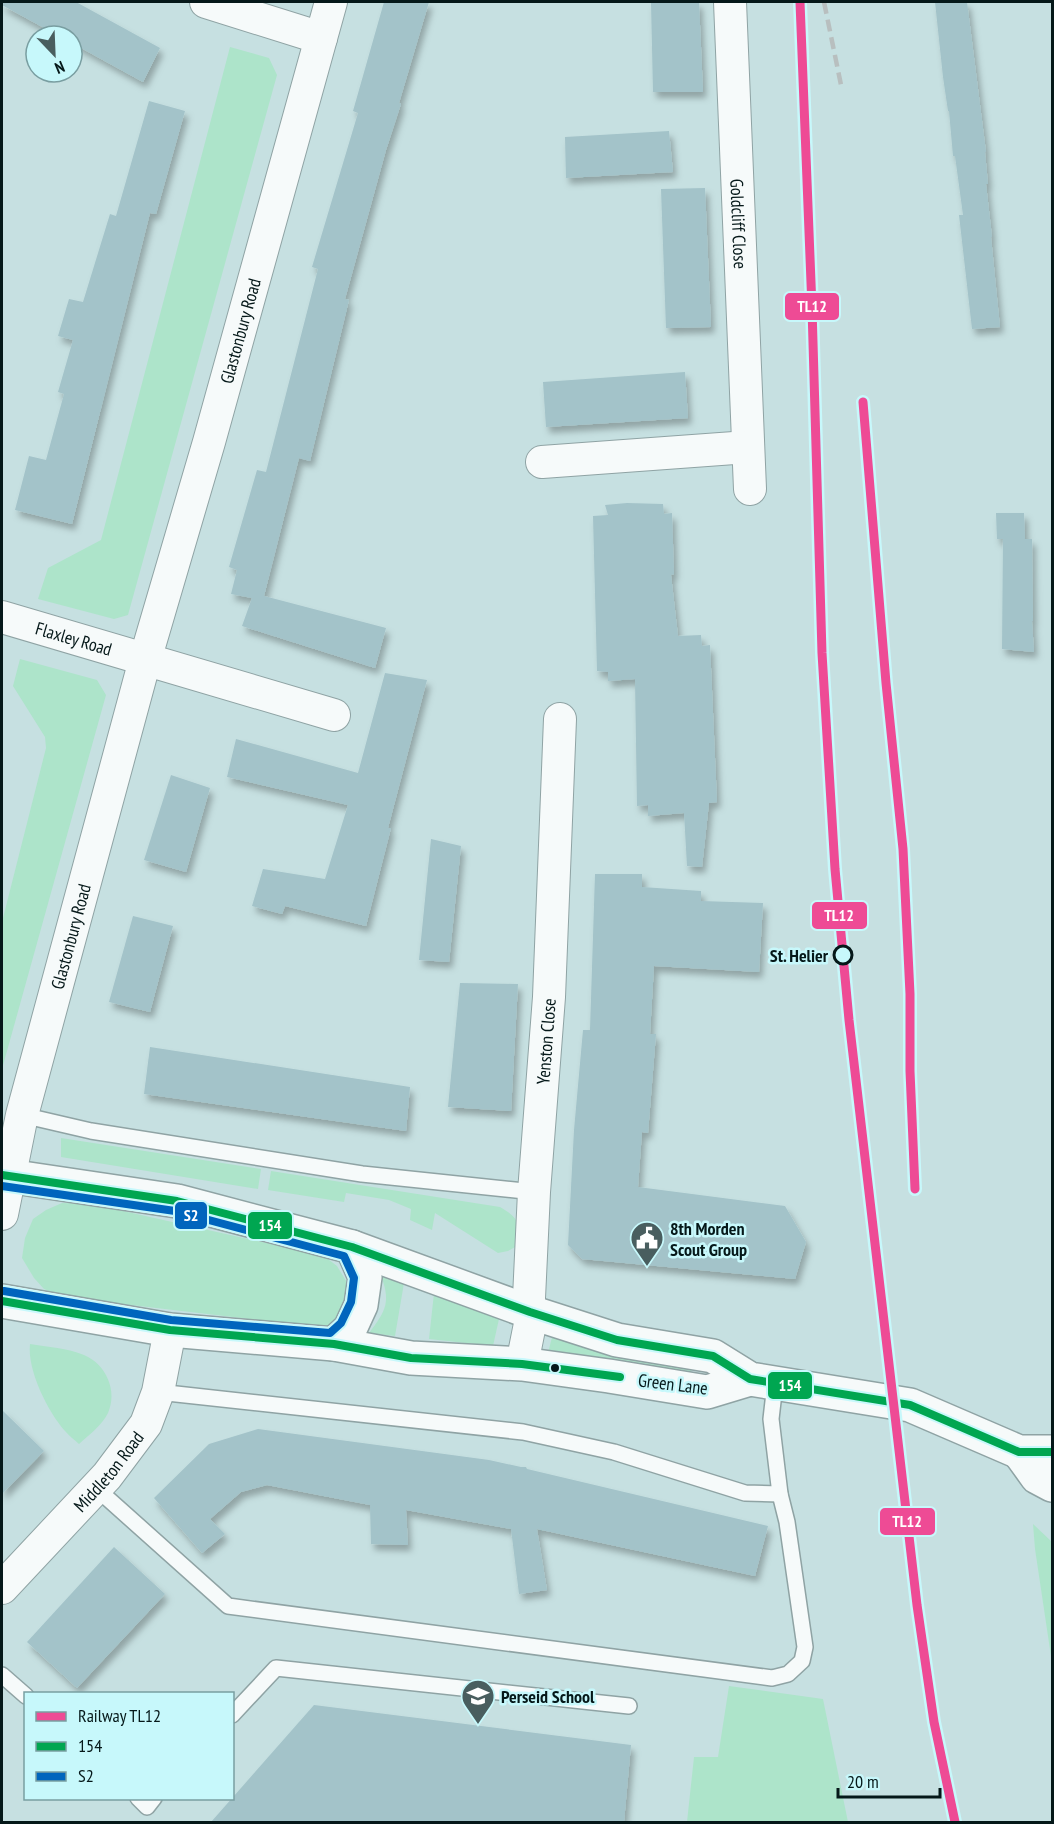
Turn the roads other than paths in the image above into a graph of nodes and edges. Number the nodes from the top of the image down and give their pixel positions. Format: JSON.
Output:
{"nodes":[{"id":1,"x":206,"y":2,"type":"edge"},
{"id":2,"x":331,"y":2,"type":"edge"},
{"id":3,"x":730,"y":2,"type":"edge"},
{"id":4,"x":321,"y":38,"type":"junction"},
{"id":5,"x":748,"y":447,"type":"junction"},
{"id":6,"x":542,"y":462,"type":"dead end"},
{"id":7,"x":750,"y":489,"type":"dead end"},
{"id":8,"x":2,"y":617,"type":"edge"},
{"id":9,"x":145,"y":660,"type":"junction"},
{"id":10,"x":334,"y":715,"type":"dead end"},
{"id":11,"x":560,"y":719,"type":"dead end"},
{"id":12,"x":22,"y":1115,"type":"junction"},
{"id":13,"x":5,"y":1176,"type":"edge"},
{"id":14,"x":534,"y":1192,"type":"junction"},
{"id":15,"x":2,"y":1214,"type":"edge"},
{"id":16,"x":352,"y":1247,"type":"junction"},
{"id":17,"x":2,"y":1301,"type":"edge"},
{"id":18,"x":530,"y":1312,"type":"junction"},
{"id":19,"x":170,"y":1330,"type":"junction"},
{"id":20,"x":334,"y":1344,"type":"junction"},
{"id":21,"x":522,"y":1364,"type":"junction"},
{"id":22,"x":762,"y":1382,"type":"junction"},
{"id":23,"x":158,"y":1392,"type":"junction"},
{"id":24,"x":1019,"y":1452,"type":"junction"},
{"id":25,"x":1053,"y":1452,"type":"edge"},
{"id":26,"x":1053,"y":1485,"type":"edge"},
{"id":27,"x":96,"y":1488,"type":"junction"},
{"id":28,"x":780,"y":1494,"type":"junction"},
{"id":29,"x":2,"y":1588,"type":"edge"},
{"id":30,"x":2,"y":1675,"type":"edge"},
{"id":31,"x":24,"y":1694,"type":"edge"},
{"id":32,"x":630,"y":1706,"type":"dead end"},
{"id":33,"x":234,"y":1713,"type":"edge"},
{"id":34,"x":140,"y":1800,"type":"edge"},
{"id":35,"x":152,"y":1800,"type":"edge"}],
"edges":[{"from":1,"to":4,"type":"street"},
{"from":2,"to":4,"type":"street","name":"Glastonbury Road"},
{"from":3,"to":5,"type":"street","name":"Goldcliff Close"},
{"from":4,"to":9,"type":"street","name":"Glastonbury Road"},
{"from":5,"to":6,"type":"street"},
{"from":5,"to":7,"type":"street","name":"Goldcliff Close"},
{"from":8,"to":9,"type":"street","name":"Flaxley Road"},
{"from":9,"to":10,"type":"street"},
{"from":9,"to":12,"type":"street","name":"Glastonbury Road"},
{"from":11,"to":14,"type":"street","name":"Yenston Close"},
{"from":12,"to":13,"type":"street","name":"Glastonbury Road"},
{"from":12,"to":14,"type":"lane"},
{"from":13,"to":15,"type":"street","name":"Glastonbury Road"},
{"from":13,"to":16,"type":"main road","name":"Green Lane"},
{"from":14,"to":18,"type":"street","name":"Yenston Close"},
{"from":16,"to":18,"type":"main road","name":"Green Lane"},
{"from":16,"to":20,"type":"main road"},
{"from":17,"to":19,"type":"main road","name":"Green Lane"},
{"from":18,"to":21,"type":"street","name":"Yenston Close"},
{"from":18,"to":22,"type":"main road","name":"Green Lane"},
{"from":19,"to":20,"type":"main road","name":"Green Lane"},
{"from":19,"to":23,"type":"street","name":"Middleton Road"},
{"from":20,"to":21,"type":"main road","name":"Green Lane"},
{"from":21,"to":22,"type":"main road","name":"Green Lane"},
{"from":22,"to":24,"type":"main road"},
{"from":22,"to":28,"type":"lane"},
{"from":23,"to":27,"type":"street","name":"Middleton Road"},
{"from":23,"to":28,"type":"lane"},
{"from":24,"to":25,"type":"main road"},
{"from":24,"to":26,"type":"main road"},
{"from":27,"to":28,"type":"lane"},
{"from":27,"to":29,"type":"street","name":"Middleton Road"},
{"from":30,"to":31,"type":"lane"},
{"from":32,"to":33,"type":"lane"},
{"from":34,"to":35,"type":"lane"}]}
